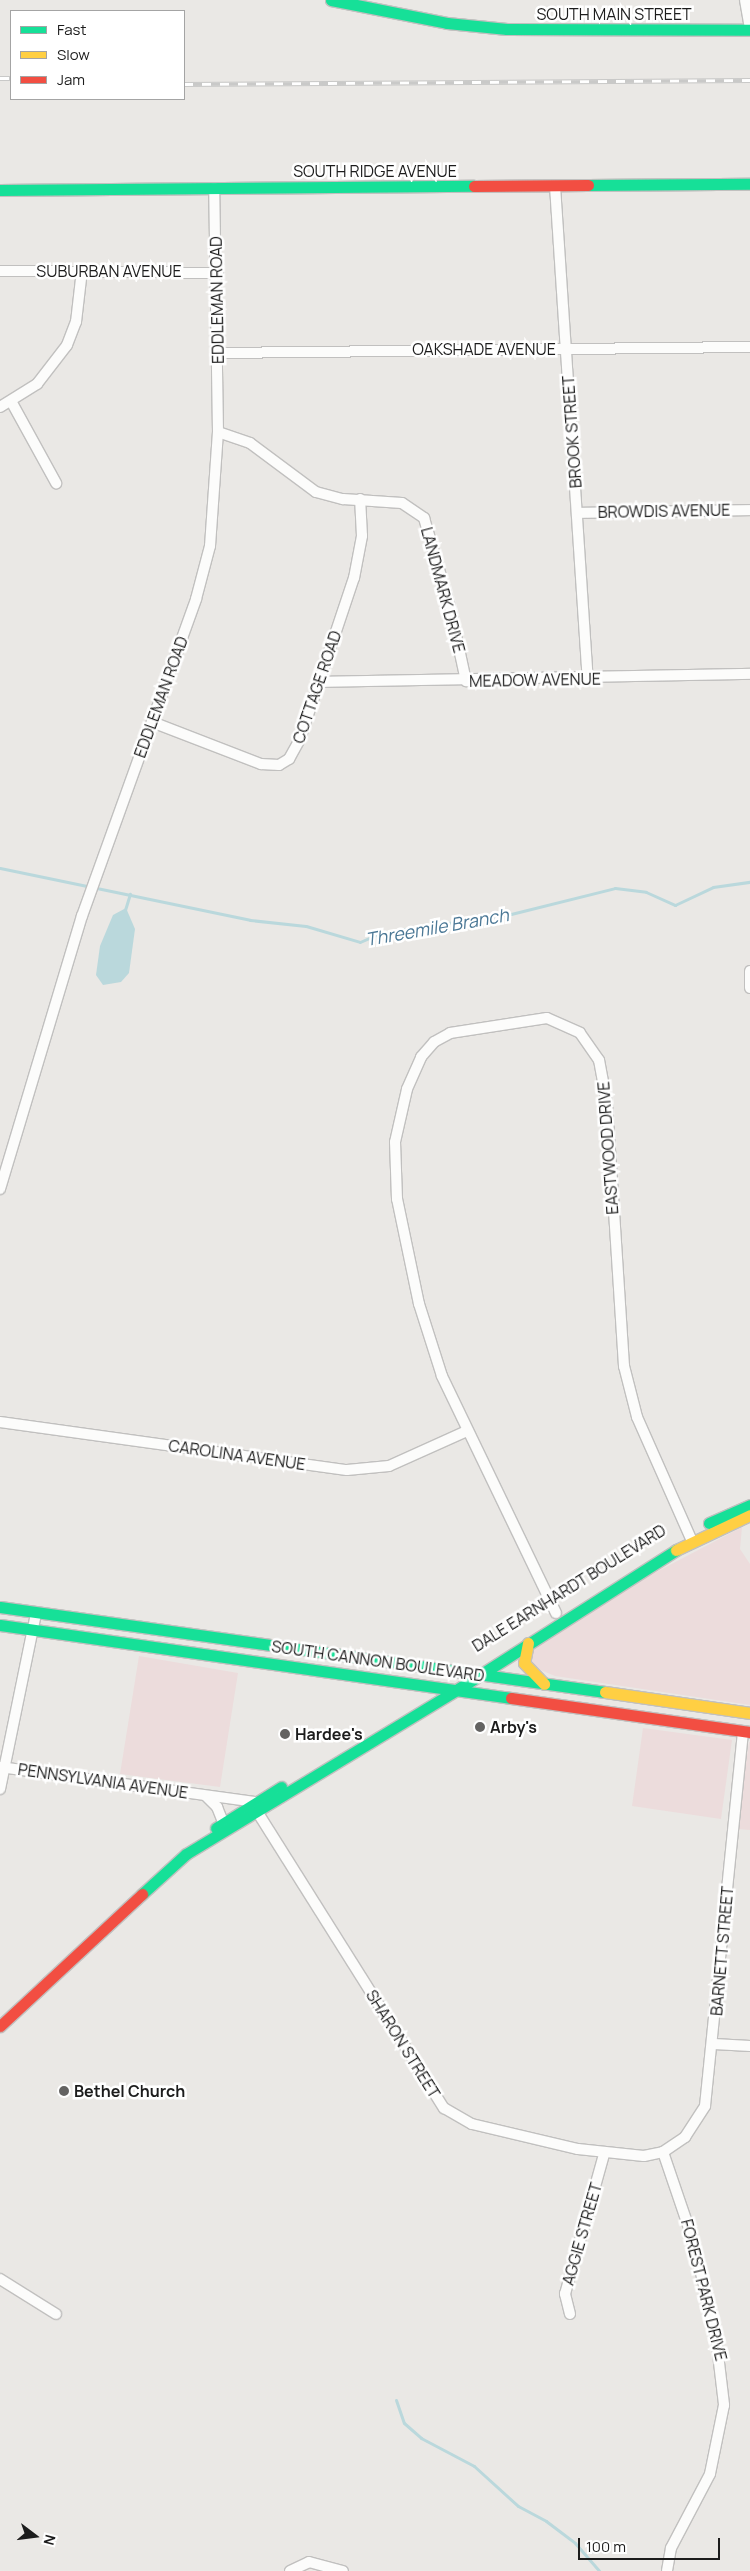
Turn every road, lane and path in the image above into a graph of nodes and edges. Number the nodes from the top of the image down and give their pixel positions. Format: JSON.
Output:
{"nodes":[{"id":1,"x":331,"y":0,"type":"edge"},
{"id":2,"x":745,"y":0,"type":"edge"},
{"id":3,"x":750,"y":29,"type":"edge"},
{"id":4,"x":750,"y":184,"type":"edge"},
{"id":5,"x":555,"y":186,"type":"junction"},
{"id":6,"x":214,"y":188,"type":"junction"},
{"id":7,"x":0,"y":190,"type":"edge"},
{"id":8,"x":82,"y":270,"type":"junction"},
{"id":9,"x":0,"y":271,"type":"edge"},
{"id":10,"x":218,"y":273,"type":"junction"},
{"id":11,"x":750,"y":347,"type":"edge"},
{"id":12,"x":566,"y":349,"type":"junction"},
{"id":13,"x":219,"y":353,"type":"junction"},
{"id":14,"x":10,"y":401,"type":"junction"},
{"id":15,"x":0,"y":407,"type":"edge"},
{"id":16,"x":218,"y":432,"type":"junction"},
{"id":17,"x":56,"y":483,"type":"dead end"},
{"id":18,"x":360,"y":499,"type":"junction"},
{"id":19,"x":750,"y":510,"type":"edge"},
{"id":20,"x":578,"y":513,"type":"junction"},
{"id":21,"x":750,"y":674,"type":"edge"},
{"id":22,"x":588,"y":679,"type":"junction"},
{"id":23,"x":466,"y":681,"type":"junction"},
{"id":24,"x":319,"y":682,"type":"junction"},
{"id":25,"x":152,"y":722,"type":"junction"},
{"id":26,"x":750,"y":971,"type":"edge"},
{"id":27,"x":750,"y":988,"type":"edge"},
{"id":28,"x":0,"y":1189,"type":"edge"},
{"id":29,"x":0,"y":1422,"type":"edge"},
{"id":30,"x":468,"y":1431,"type":"junction"},
{"id":31,"x":750,"y":1505,"type":"edge"},
{"id":32,"x":750,"y":1515,"type":"edge"},
{"id":33,"x":690,"y":1537,"type":"junction"},
{"id":34,"x":0,"y":1607,"type":"edge"},
{"id":35,"x":36,"y":1613,"type":"junction"},
{"id":36,"x":556,"y":1613,"type":"junction"},
{"id":37,"x":0,"y":1625,"type":"edge"},
{"id":38,"x":32,"y":1630,"type":"junction"},
{"id":39,"x":528,"y":1643,"type":"junction"},
{"id":40,"x":465,"y":1673,"type":"junction"},
{"id":41,"x":478,"y":1675,"type":"junction"},
{"id":42,"x":544,"y":1684,"type":"junction"},
{"id":43,"x":442,"y":1686,"type":"junction"},
{"id":44,"x":458,"y":1689,"type":"junction"},
{"id":45,"x":750,"y":1713,"type":"edge"},
{"id":46,"x":748,"y":1730,"type":"edge"},
{"id":47,"x":2,"y":1767,"type":"edge"},
{"id":48,"x":0,"y":1789,"type":"edge"},
{"id":49,"x":205,"y":1796,"type":"junction"},
{"id":50,"x":256,"y":1808,"type":"junction"},
{"id":51,"x":223,"y":1822,"type":"junction"},
{"id":52,"x":210,"y":1838,"type":"junction"},
{"id":53,"x":0,"y":2026,"type":"edge"},
{"id":54,"x":714,"y":2044,"type":"junction"},
{"id":55,"x":750,"y":2046,"type":"edge"},
{"id":56,"x":662,"y":2152,"type":"junction"},
{"id":57,"x":604,"y":2154,"type":"junction"},
{"id":58,"x":0,"y":2279,"type":"edge"},
{"id":59,"x":56,"y":2314,"type":"dead end"},
{"id":60,"x":570,"y":2314,"type":"dead end"},
{"id":61,"x":290,"y":2571,"type":"edge"},
{"id":62,"x":343,"y":2571,"type":"edge"},
{"id":63,"x":668,"y":2571,"type":"edge"}],
"edges":[{"from":1,"to":3,"type":"main road","name":"SOUTH MAIN STREET"},
{"from":2,"to":3,"type":"street"},
{"from":4,"to":5,"type":"main road","name":"SOUTH RIDGE AVENUE"},
{"from":5,"to":6,"type":"main road","name":"SOUTH RIDGE AVENUE"},
{"from":5,"to":12,"type":"street","name":"BROOK STREET"},
{"from":6,"to":7,"type":"main road","name":"SOUTH RIDGE AVENUE"},
{"from":6,"to":10,"type":"street","name":"EDDLEMAN ROAD"},
{"from":8,"to":9,"type":"street","name":"SUBURBAN AVENUE"},
{"from":8,"to":10,"type":"street","name":"SUBURBAN AVENUE"},
{"from":8,"to":14,"type":"street"},
{"from":10,"to":13,"type":"street","name":"EDDLEMAN ROAD"},
{"from":11,"to":12,"type":"street","name":"OAKSHADE AVENUE"},
{"from":12,"to":13,"type":"street","name":"OAKSHADE AVENUE"},
{"from":12,"to":20,"type":"street","name":"BROOK STREET"},
{"from":13,"to":16,"type":"street","name":"EDDLEMAN ROAD"},
{"from":14,"to":15,"type":"street"},
{"from":14,"to":17,"type":"street"},
{"from":16,"to":18,"type":"street","name":"LANDMARK DRIVE"},
{"from":16,"to":25,"type":"street","name":"EDDLEMAN ROAD"},
{"from":18,"to":23,"type":"street","name":"LANDMARK DRIVE"},
{"from":18,"to":24,"type":"street","name":"COTTAGE ROAD"},
{"from":19,"to":20,"type":"street","name":"BROWDIS AVENUE"},
{"from":20,"to":22,"type":"street","name":"BROOK STREET"},
{"from":21,"to":22,"type":"street","name":"MEADOW AVENUE"},
{"from":22,"to":23,"type":"street","name":"MEADOW AVENUE"},
{"from":23,"to":24,"type":"street","name":"MEADOW AVENUE"},
{"from":24,"to":25,"type":"street","name":"COTTAGE ROAD"},
{"from":25,"to":28,"type":"street","name":"EDDLEMAN ROAD"},
{"from":26,"to":27,"type":"street"},
{"from":29,"to":30,"type":"street","name":"CAROLINA AVENUE"},
{"from":30,"to":33,"type":"street","name":"EASTWOOD DRIVE"},
{"from":30,"to":36,"type":"street","name":"EASTWOOD DRIVE"},
{"from":31,"to":33,"type":"main road","name":"DALE EARNHARDT BOULEVARD"},
{"from":32,"to":33,"type":"main road","name":"DALE EARNHARDT BOULEVARD"},
{"from":33,"to":36,"type":"main road","name":"DALE EARNHARDT BOULEVARD"},
{"from":33,"to":39,"type":"main road","name":"DALE EARNHARDT BOULEVARD"},
{"from":34,"to":35,"type":"main road","name":"SOUTH CANNON BOULEVARD"},
{"from":35,"to":38,"type":"street"},
{"from":35,"to":40,"type":"main road","name":"SOUTH CANNON BOULEVARD"},
{"from":36,"to":40,"type":"main road","name":"DALE EARNHARDT BOULEVARD"},
{"from":37,"to":38,"type":"main road","name":"SOUTH CANNON BOULEVARD"},
{"from":38,"to":43,"type":"main road","name":"SOUTH CANNON BOULEVARD"},
{"from":38,"to":47,"type":"street"},
{"from":39,"to":41,"type":"main road","name":"DALE EARNHARDT BOULEVARD"},
{"from":39,"to":42,"type":"main road"},
{"from":40,"to":41,"type":"main road","name":"SOUTH CANNON BOULEVARD"},
{"from":40,"to":43,"type":"main road","name":"DALE EARNHARDT BOULEVARD"},
{"from":41,"to":42,"type":"main road","name":"SOUTH CANNON BOULEVARD"},
{"from":41,"to":44,"type":"main road","name":"DALE EARNHARDT BOULEVARD"},
{"from":42,"to":45,"type":"main road","name":"SOUTH CANNON BOULEVARD"},
{"from":43,"to":44,"type":"main road","name":"SOUTH CANNON BOULEVARD"},
{"from":43,"to":50,"type":"main road","name":"DALE EARNHARDT BOULEVARD"},
{"from":44,"to":46,"type":"main road","name":"SOUTH CANNON BOULEVARD"},
{"from":44,"to":50,"type":"main road","name":"DALE EARNHARDT BOULEVARD"},
{"from":46,"to":54,"type":"street","name":"BARNETT STREET"},
{"from":47,"to":48,"type":"street"},
{"from":47,"to":49,"type":"street","name":"PENNSYLVANIA AVENUE"},
{"from":49,"to":50,"type":"street","name":"PENNSYLVANIA AVENUE"},
{"from":49,"to":51,"type":"street","name":"PENNSYLVANIA AVENUE"},
{"from":50,"to":51,"type":"main road","name":"DALE EARNHARDT BOULEVARD"},
{"from":50,"to":52,"type":"main road","name":"DALE EARNHARDT BOULEVARD"},
{"from":50,"to":57,"type":"street","name":"SHARON STREET"},
{"from":51,"to":52,"type":"main road","name":"DALE EARNHARDT BOULEVARD"},
{"from":52,"to":53,"type":"main road","name":"DALE EARNHARDT BOULEVARD"},
{"from":54,"to":55,"type":"street"},
{"from":54,"to":56,"type":"street","name":"BARNETT STREET"},
{"from":56,"to":57,"type":"street","name":"SHARON STREET"},
{"from":56,"to":63,"type":"street","name":"FOREST PARK DRIVE"},
{"from":57,"to":60,"type":"street","name":"AGGIE STREET"},
{"from":58,"to":59,"type":"street"},
{"from":61,"to":62,"type":"street"}]}
